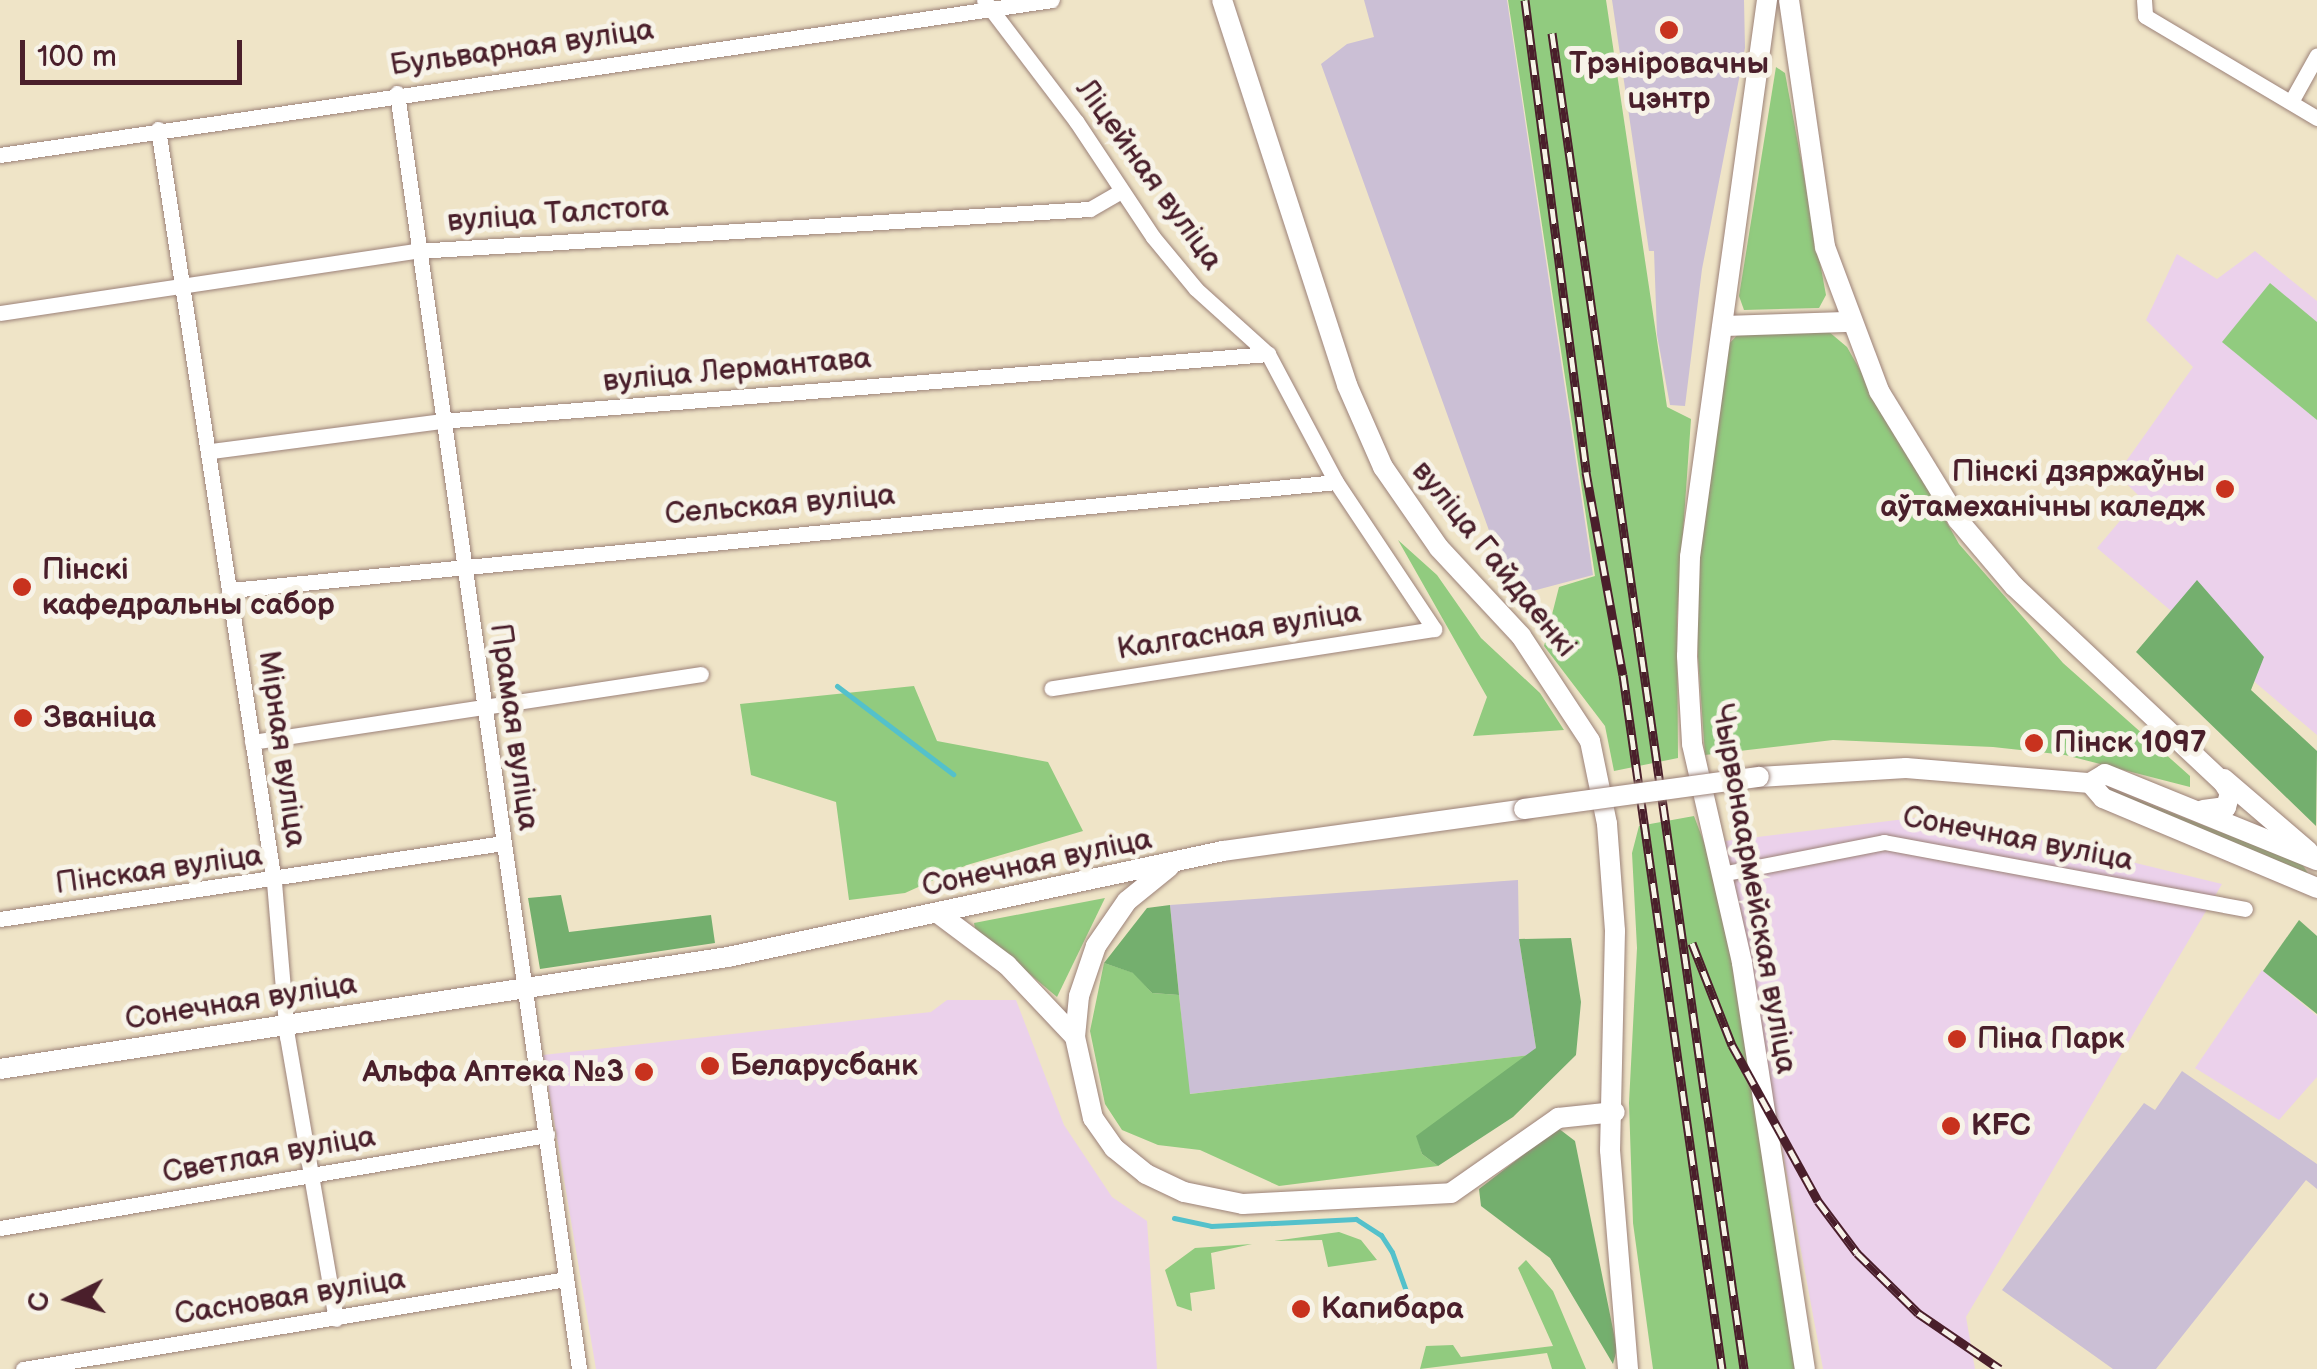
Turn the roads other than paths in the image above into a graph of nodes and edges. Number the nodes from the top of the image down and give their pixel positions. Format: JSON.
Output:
{"nodes":[{"id":1,"x":1052,"y":0,"type":"edge"},
{"id":2,"x":1222,"y":0,"type":"edge"},
{"id":3,"x":1767,"y":0,"type":"edge"},
{"id":4,"x":1790,"y":0,"type":"edge"},
{"id":5,"x":2144,"y":0,"type":"edge"},
{"id":6,"x":988,"y":5,"type":"edge"},
{"id":7,"x":2317,"y":55,"type":"edge"},
{"id":8,"x":1797,"y":58,"type":"junction"},
{"id":9,"x":1760,"y":60,"type":"junction"},
{"id":10,"x":397,"y":94,"type":"junction"},
{"id":11,"x":2292,"y":100,"type":"junction"},
{"id":12,"x":2317,"y":118,"type":"edge"},
{"id":13,"x":158,"y":128,"type":"junction"},
{"id":14,"x":0,"y":155,"type":"edge"},
{"id":15,"x":1120,"y":192,"type":"junction"},
{"id":16,"x":416,"y":251,"type":"junction"},
{"id":17,"x":183,"y":289,"type":"junction"},
{"id":18,"x":0,"y":313,"type":"edge"},
{"id":19,"x":1850,"y":322,"type":"junction"},
{"id":20,"x":1727,"y":326,"type":"junction"},
{"id":21,"x":1268,"y":354,"type":"junction"},
{"id":22,"x":441,"y":422,"type":"junction"},
{"id":23,"x":211,"y":451,"type":"junction"},
{"id":24,"x":1336,"y":482,"type":"junction"},
{"id":25,"x":462,"y":563,"type":"junction"},
{"id":26,"x":231,"y":590,"type":"junction"},
{"id":27,"x":1434,"y":629,"type":"joint"},
{"id":28,"x":701,"y":674,"type":"dead end"},
{"id":29,"x":1052,"y":688,"type":"dead end"},
{"id":30,"x":482,"y":705,"type":"junction"},
{"id":31,"x":252,"y":742,"type":"junction"},
{"id":32,"x":2214,"y":772,"type":"junction"},
{"id":33,"x":2090,"y":783,"type":"junction"},
{"id":34,"x":2203,"y":810,"type":"junction"},
{"id":35,"x":503,"y":842,"type":"junction"},
{"id":36,"x":2315,"y":858,"type":"edge"},
{"id":37,"x":1171,"y":866,"type":"junction"},
{"id":38,"x":1721,"y":874,"type":"junction"},
{"id":39,"x":274,"y":882,"type":"junction"},
{"id":40,"x":2317,"y":888,"type":"edge"},
{"id":41,"x":2245,"y":909,"type":"dead end"},
{"id":42,"x":940,"y":914,"type":"junction"},
{"id":43,"x":0,"y":919,"type":"edge"},
{"id":44,"x":524,"y":989,"type":"junction"},
{"id":45,"x":288,"y":1026,"type":"junction"},
{"id":46,"x":1075,"y":1037,"type":"junction"},
{"id":47,"x":0,"y":1070,"type":"edge"},
{"id":48,"x":1616,"y":1112,"type":"junction"},
{"id":49,"x":546,"y":1135,"type":"junction"},
{"id":50,"x":310,"y":1177,"type":"junction"},
{"id":51,"x":0,"y":1228,"type":"edge"},
{"id":52,"x":566,"y":1280,"type":"junction"},
{"id":53,"x":336,"y":1318,"type":"junction"},
{"id":54,"x":23,"y":1369,"type":"edge"},
{"id":55,"x":578,"y":1369,"type":"edge"},
{"id":56,"x":1628,"y":1369,"type":"edge"},
{"id":57,"x":1805,"y":1369,"type":"edge"}],
"edges":[{"from":1,"to":6,"type":"street","name":"Бульварная вуліца"},
{"from":2,"to":48,"type":"street","name":"вуліца Гайдаенкі"},
{"from":3,"to":9,"type":"street","name":"Чырвонаармейская вуліца"},
{"from":4,"to":8,"type":"street"},
{"from":5,"to":11,"type":"street"},
{"from":6,"to":10,"type":"street","name":"Бульварная вуліца"},
{"from":6,"to":15,"type":"street","name":"Ліцейная вуліца"},
{"from":7,"to":11,"type":"street"},
{"from":8,"to":9,"type":"street"},
{"from":8,"to":19,"type":"street"},
{"from":9,"to":20,"type":"street","name":"Чырвонаармейская вуліца"},
{"from":10,"to":13,"type":"street","name":"Бульварная вуліца"},
{"from":10,"to":16,"type":"street","name":"Прамая вуліца"},
{"from":11,"to":12,"type":"street"},
{"from":13,"to":14,"type":"street","name":"Бульварная вуліца"},
{"from":13,"to":17,"type":"street","name":"Мірная вуліца"},
{"from":15,"to":16,"type":"street","name":"вуліца Талстога"},
{"from":15,"to":21,"type":"street","name":"Ліцейная вуліца"},
{"from":16,"to":17,"type":"street","name":"вуліца Талстога"},
{"from":16,"to":22,"type":"street","name":"Прамая вуліца"},
{"from":17,"to":18,"type":"street","name":"вуліца Талстога"},
{"from":17,"to":23,"type":"street","name":"Мірная вуліца"},
{"from":19,"to":20,"type":"street"},
{"from":19,"to":32,"type":"street"},
{"from":20,"to":38,"type":"street","name":"Чырвонаармейская вуліца"},
{"from":21,"to":22,"type":"street","name":"вуліца Лермантава"},
{"from":21,"to":24,"type":"street","name":"Ліцейная вуліца"},
{"from":22,"to":23,"type":"street","name":"вуліца Лермантава"},
{"from":22,"to":25,"type":"street","name":"Прамая вуліца"},
{"from":23,"to":26,"type":"street","name":"Мірная вуліца"},
{"from":24,"to":25,"type":"street","name":"Сельская вуліца"},
{"from":24,"to":27,"type":"street","name":"Ліцейная вуліца"},
{"from":25,"to":26,"type":"street","name":"Сельская вуліца"},
{"from":25,"to":30,"type":"street","name":"Прамая вуліца"},
{"from":26,"to":31,"type":"street","name":"Мірная вуліца"},
{"from":27,"to":29,"type":"street","name":"Калгасная вуліца"},
{"from":28,"to":30,"type":"street"},
{"from":30,"to":31,"type":"street"},
{"from":30,"to":35,"type":"street","name":"Прамая вуліца"},
{"from":31,"to":39,"type":"street","name":"Мірная вуліца"},
{"from":32,"to":34,"type":"street"},
{"from":32,"to":36,"type":"street"},
{"from":33,"to":34,"type":"street","name":"Сонечная вуліца"},
{"from":33,"to":37,"type":"street","name":"Сонечная вуліца","bridge":true},
{"from":33,"to":40,"type":"street"},
{"from":34,"to":36,"type":"street"},
{"from":35,"to":39,"type":"street","name":"Пінская вуліца"},
{"from":35,"to":44,"type":"street","name":"Прамая вуліца"},
{"from":37,"to":42,"type":"street","name":"Сонечная вуліца"},
{"from":37,"to":46,"type":"street"},
{"from":38,"to":41,"type":"street","name":"Сонечная вуліца"},
{"from":38,"to":57,"type":"street","name":"Чырвонаармейская вуліца"},
{"from":39,"to":43,"type":"street","name":"Пінская вуліца"},
{"from":39,"to":45,"type":"street","name":"Мірная вуліца"},
{"from":42,"to":44,"type":"street","name":"Сонечная вуліца"},
{"from":42,"to":46,"type":"street"},
{"from":44,"to":45,"type":"street","name":"Сонечная вуліца"},
{"from":44,"to":49,"type":"street","name":"Прамая вуліца"},
{"from":45,"to":47,"type":"street","name":"Сонечная вуліца"},
{"from":45,"to":50,"type":"street","name":"Мірная вуліца"},
{"from":46,"to":48,"type":"street"},
{"from":48,"to":56,"type":"street","name":"вуліца Гайдаенкі"},
{"from":49,"to":50,"type":"street","name":"Светлая вуліца"},
{"from":49,"to":52,"type":"street","name":"Прамая вуліца"},
{"from":50,"to":51,"type":"street","name":"Светлая вуліца"},
{"from":50,"to":53,"type":"street","name":"Мірная вуліца"},
{"from":52,"to":53,"type":"street","name":"Сасновая вуліца"},
{"from":52,"to":55,"type":"street","name":"Прамая вуліца"},
{"from":53,"to":54,"type":"street","name":"Сасновая вуліца"}]}
